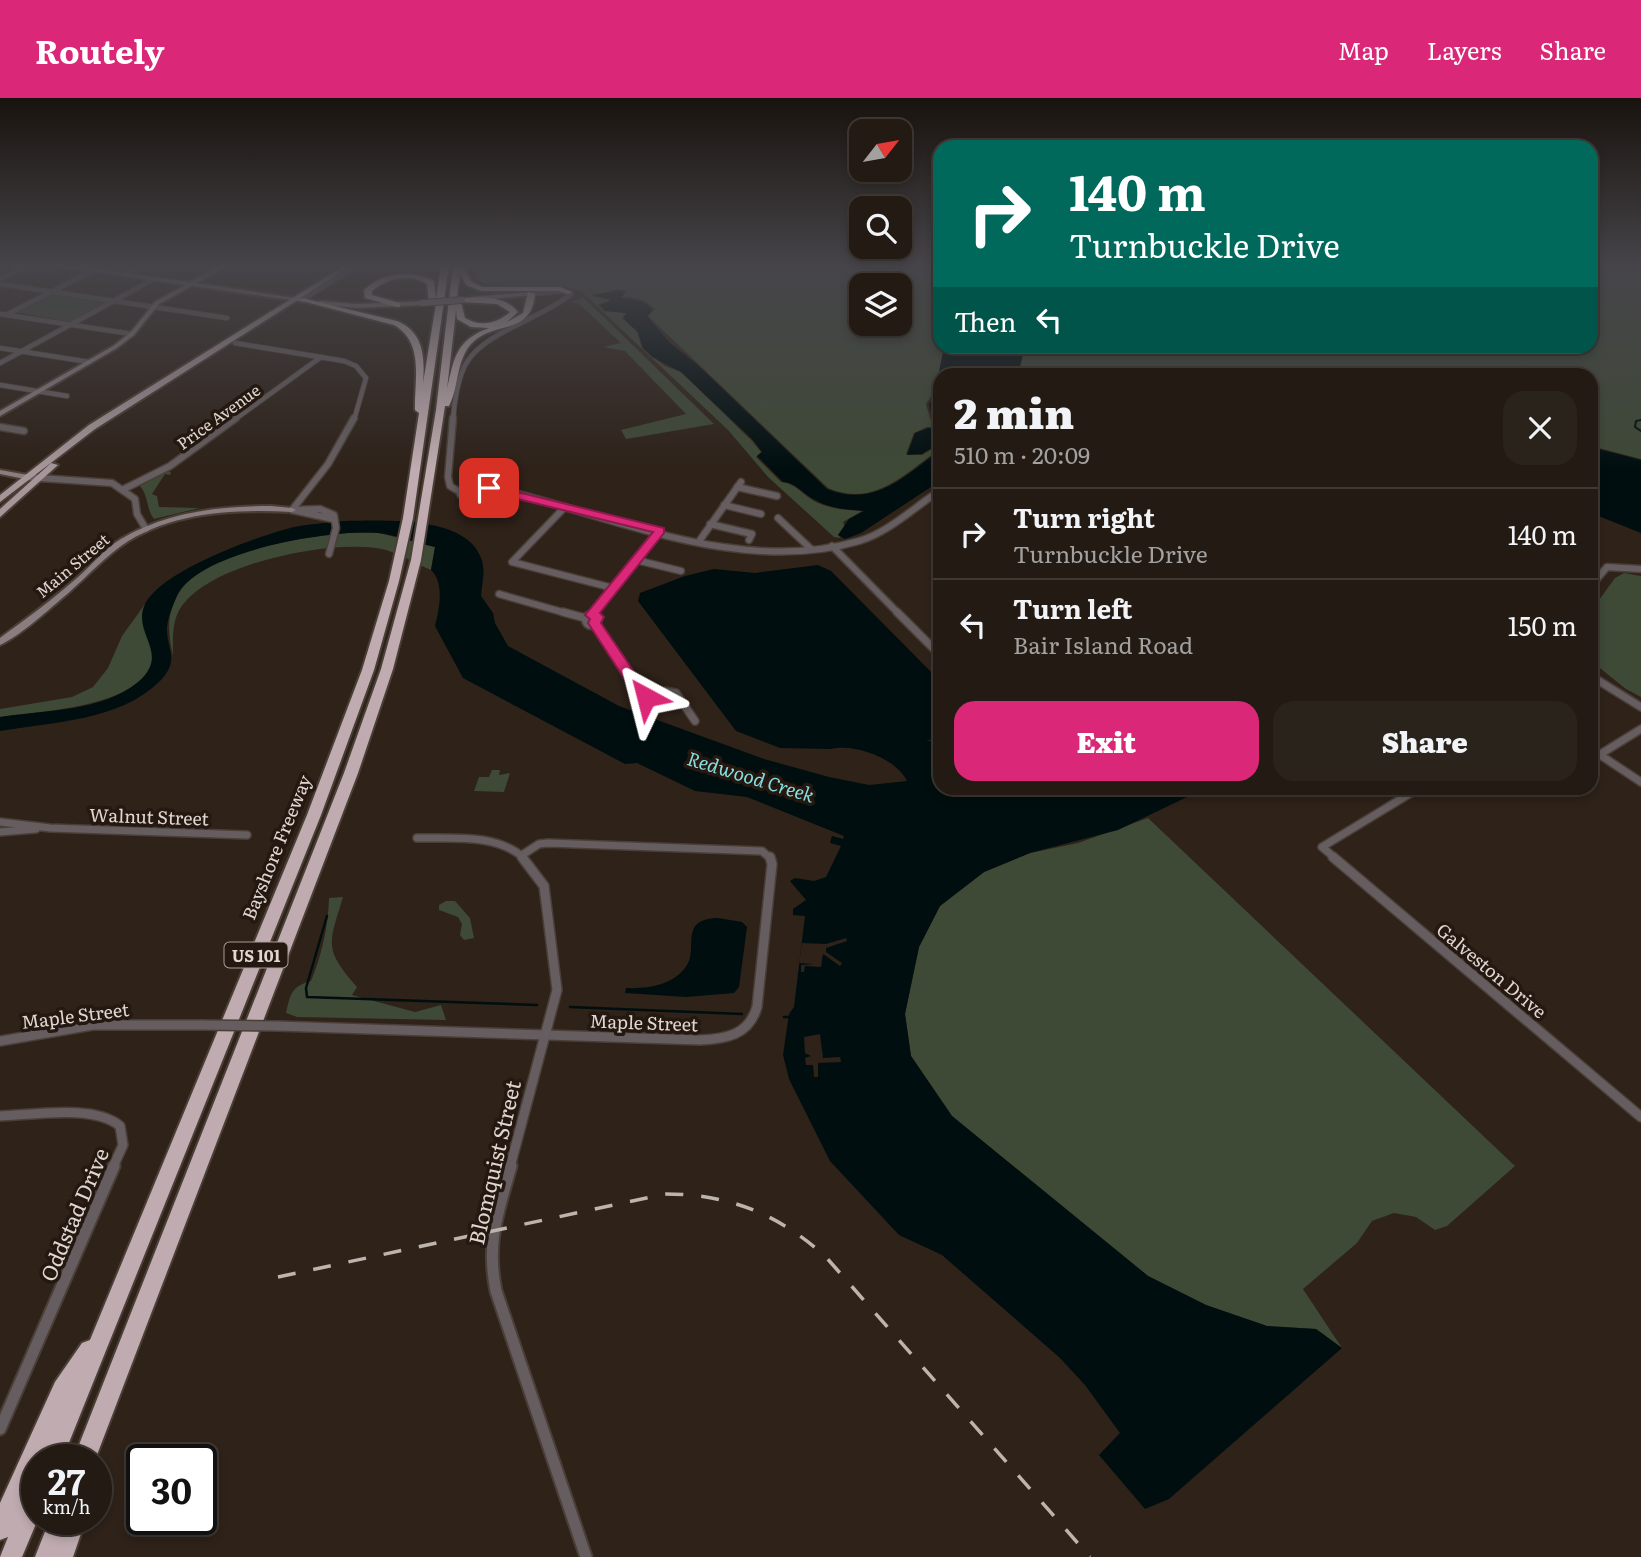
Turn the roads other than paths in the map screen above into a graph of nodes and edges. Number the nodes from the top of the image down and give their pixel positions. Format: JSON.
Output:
{"nodes":[{"id":1,"x":52,"y":334,"type":"edge"},
{"id":2,"x":132,"y":334,"type":"edge"},
{"id":3,"x":244,"y":334,"type":"edge"},
{"id":4,"x":414,"y":334,"type":"edge"},
{"id":5,"x":447,"y":334,"type":"edge"},
{"id":6,"x":481,"y":334,"type":"edge"},
{"id":7,"x":504,"y":334,"type":"edge"},
{"id":8,"x":435,"y":335,"type":"edge"},
{"id":9,"x":236,"y":339,"type":"junction"},
{"id":10,"x":0,"y":348,"type":"edge"},
{"id":11,"x":21,"y":351,"type":"junction"},
{"id":12,"x":321,"y":357,"type":"junction"},
{"id":13,"x":89,"y":362,"type":"junction"},
{"id":14,"x":0,"y":363,"type":"edge"},
{"id":15,"x":174,"y":375,"type":"junction"},
{"id":16,"x":0,"y":385,"type":"edge"},
{"id":17,"x":39,"y":391,"type":"junction"},
{"id":18,"x":153,"y":395,"type":"junction"},
{"id":19,"x":67,"y":396,"type":"dead end"},
{"id":20,"x":440,"y":410,"type":"junction"},
{"id":21,"x":0,"y":414,"type":"edge"},
{"id":22,"x":0,"y":427,"type":"edge"},
{"id":23,"x":24,"y":431,"type":"dead end"},
{"id":24,"x":421,"y":432,"type":"junction"},
{"id":25,"x":0,"y":472,"type":"edge"},
{"id":26,"x":25,"y":477,"type":"junction"},
{"id":27,"x":37,"y":479,"type":"junction"},
{"id":28,"x":449,"y":481,"type":"junction"},
{"id":29,"x":466,"y":487,"type":"junction"},
{"id":30,"x":124,"y":488,"type":"junction"},
{"id":31,"x":482,"y":490,"type":"junction"},
{"id":32,"x":460,"y":492,"type":"junction"},
{"id":33,"x":777,"y":496,"type":"dead end"},
{"id":34,"x":933,"y":496,"type":"edge"},
{"id":35,"x":0,"y":499,"type":"edge"},
{"id":36,"x":724,"y":505,"type":"junction"},
{"id":37,"x":565,"y":507,"type":"junction"},
{"id":38,"x":292,"y":510,"type":"junction"},
{"id":39,"x":0,"y":514,"type":"edge"},
{"id":40,"x":761,"y":514,"type":"dead end"},
{"id":41,"x":778,"y":518,"type":"dead end"},
{"id":42,"x":710,"y":524,"type":"junction"},
{"id":43,"x":146,"y":529,"type":"junction"},
{"id":44,"x":660,"y":531,"type":"junction"},
{"id":45,"x":751,"y":535,"type":"dead end"},
{"id":46,"x":699,"y":540,"type":"junction"},
{"id":47,"x":832,"y":546,"type":"junction"},
{"id":48,"x":811,"y":549,"type":"junction"},
{"id":49,"x":329,"y":554,"type":"dead end"},
{"id":50,"x":636,"y":560,"type":"junction"},
{"id":51,"x":1641,"y":569,"type":"edge"},
{"id":52,"x":681,"y":571,"type":"dead end"},
{"id":53,"x":1598,"y":577,"type":"edge"},
{"id":54,"x":402,"y":582,"type":"junction"},
{"id":55,"x":613,"y":588,"type":"junction"},
{"id":56,"x":499,"y":594,"type":"dead end"},
{"id":57,"x":34,"y":615,"type":"junction"},
{"id":58,"x":588,"y":617,"type":"junction"},
{"id":59,"x":0,"y":635,"type":"edge"},
{"id":60,"x":0,"y":642,"type":"edge"},
{"id":61,"x":933,"y":648,"type":"edge"},
{"id":62,"x":1598,"y":680,"type":"edge"},
{"id":63,"x":1641,"y":707,"type":"edge"},
{"id":64,"x":695,"y":721,"type":"dead end"},
{"id":65,"x":1641,"y":729,"type":"edge"},
{"id":66,"x":1599,"y":755,"type":"joint"},
{"id":67,"x":1641,"y":782,"type":"edge"},
{"id":68,"x":1407,"y":795,"type":"edge"},
{"id":69,"x":0,"y":822,"type":"edge"},
{"id":70,"x":50,"y":828,"type":"junction"},
{"id":71,"x":0,"y":832,"type":"edge"},
{"id":72,"x":247,"y":835,"type":"dead end"},
{"id":73,"x":417,"y":838,"type":"dead end"},
{"id":74,"x":522,"y":855,"type":"junction"},
{"id":75,"x":544,"y":1035,"type":"junction"},
{"id":76,"x":0,"y":1041,"type":"edge"},
{"id":77,"x":0,"y":1116,"type":"edge"},
{"id":78,"x":1641,"y":1117,"type":"edge"},
{"id":79,"x":136,"y":1325,"type":"junction"},
{"id":80,"x":106,"y":1326,"type":"junction"},
{"id":81,"x":0,"y":1429,"type":"edge"},
{"id":82,"x":58,"y":1444,"type":"edge"},
{"id":83,"x":90,"y":1444,"type":"edge"},
{"id":84,"x":99,"y":1444,"type":"edge"},
{"id":85,"x":0,"y":1529,"type":"edge"},
{"id":86,"x":21,"y":1532,"type":"edge"},
{"id":87,"x":55,"y":1535,"type":"edge"},
{"id":88,"x":70,"y":1535,"type":"edge"},
{"id":89,"x":11,"y":1557,"type":"edge"},
{"id":90,"x":46,"y":1557,"type":"edge"},
{"id":91,"x":62,"y":1557,"type":"edge"},
{"id":92,"x":586,"y":1557,"type":"edge"}],
"edges":[{"from":1,"to":11,"type":"street"},
{"from":2,"to":13,"type":"main road"},
{"from":3,"to":9,"type":"main road"},
{"from":4,"to":24,"type":"highway"},
{"from":5,"to":20,"type":"highway","name":"Bayshore Freeway","number":"US 101"},
{"from":6,"to":20,"type":"highway"},
{"from":7,"to":28,"type":"street"},
{"from":8,"to":24,"type":"highway","name":"Bayshore Freeway","number":"US 101"},
{"from":9,"to":12,"type":"street"},
{"from":9,"to":15,"type":"main road"},
{"from":9,"to":18,"type":"main road"},
{"from":10,"to":11,"type":"street"},
{"from":11,"to":13,"type":"street"},
{"from":11,"to":14,"type":"street"},
{"from":12,"to":30,"type":"street","name":"Price Avenue"},
{"from":12,"to":38,"type":"street"},
{"from":13,"to":17,"type":"main road"},
{"from":15,"to":18,"type":"main road"},
{"from":15,"to":26,"type":"main road"},
{"from":16,"to":17,"type":"street"},
{"from":17,"to":19,"type":"street"},
{"from":17,"to":21,"type":"main road"},
{"from":18,"to":27,"type":"main road"},
{"from":20,"to":54,"type":"highway","name":"Bayshore Freeway","number":"US 101"},
{"from":22,"to":23,"type":"street"},
{"from":24,"to":54,"type":"highway","name":"Bayshore Freeway","number":"US 101"},
{"from":25,"to":26,"type":"main road"},
{"from":26,"to":27,"type":"street"},
{"from":26,"to":35,"type":"main road"},
{"from":27,"to":30,"type":"street"},
{"from":27,"to":39,"type":"main road"},
{"from":28,"to":29,"type":"street"},
{"from":28,"to":32,"type":"street"},
{"from":29,"to":31,"type":"street"},
{"from":29,"to":32,"type":"street"},
{"from":30,"to":43,"type":"street"},
{"from":31,"to":32,"type":"street"},
{"from":31,"to":37,"type":"street"},
{"from":33,"to":36,"type":"street"},
{"from":34,"to":47,"type":"street"},
{"from":36,"to":40,"type":"street"},
{"from":36,"to":42,"type":"street"},
{"from":37,"to":44,"type":"street"},
{"from":37,"to":55,"type":"street"},
{"from":38,"to":43,"type":"main road","name":"Main Street"},
{"from":38,"to":49,"type":"street","name":"Main Street"},
{"from":41,"to":48,"type":"street"},
{"from":42,"to":45,"type":"street"},
{"from":42,"to":46,"type":"street"},
{"from":43,"to":57,"type":"main road","name":"Main Street"},
{"from":44,"to":46,"type":"street"},
{"from":44,"to":50,"type":"street"},
{"from":46,"to":48,"type":"street"},
{"from":47,"to":48,"type":"street"},
{"from":47,"to":61,"type":"street"},
{"from":50,"to":52,"type":"street"},
{"from":50,"to":55,"type":"street"},
{"from":51,"to":53,"type":"street"},
{"from":54,"to":79,"type":"highway","name":"Bayshore Freeway","number":"US 101"},
{"from":54,"to":80,"type":"highway","name":"Bayshore Freeway","number":"US 101"},
{"from":55,"to":58,"type":"street"},
{"from":56,"to":58,"type":"street"},
{"from":57,"to":59,"type":"main road","name":"Main Street"},
{"from":57,"to":60,"type":"main road","name":"Main Street"},
{"from":58,"to":64,"type":"street"},
{"from":62,"to":63,"type":"street"},
{"from":65,"to":66,"type":"street"},
{"from":66,"to":67,"type":"street"},
{"from":68,"to":78,"type":"street","name":"Galveston Drive"},
{"from":69,"to":70,"type":"street","name":"Walnut Street"},
{"from":70,"to":71,"type":"street","name":"Walnut Street"},
{"from":70,"to":72,"type":"street","name":"Walnut Street"},
{"from":73,"to":74,"type":"street"},
{"from":74,"to":75,"type":"street","name":"Blomquist Street"},
{"from":74,"to":75,"type":"street","name":"Maple Street"},
{"from":75,"to":76,"type":"street","name":"Maple Street","bridge":true},
{"from":75,"to":92,"type":"street","name":"Blomquist Street"},
{"from":77,"to":81,"type":"street","name":"Oddstad Drive"},
{"from":79,"to":83,"type":"highway","name":"Bayshore Freeway","number":"US 101"},
{"from":79,"to":84,"type":"highway"},
{"from":80,"to":82,"type":"highway","name":"Bayshore Freeway","number":"US 101"},
{"from":80,"to":85,"type":"highway"},
{"from":86,"to":89,"type":"highway"},
{"from":87,"to":90,"type":"highway"},
{"from":88,"to":91,"type":"highway"}]}
